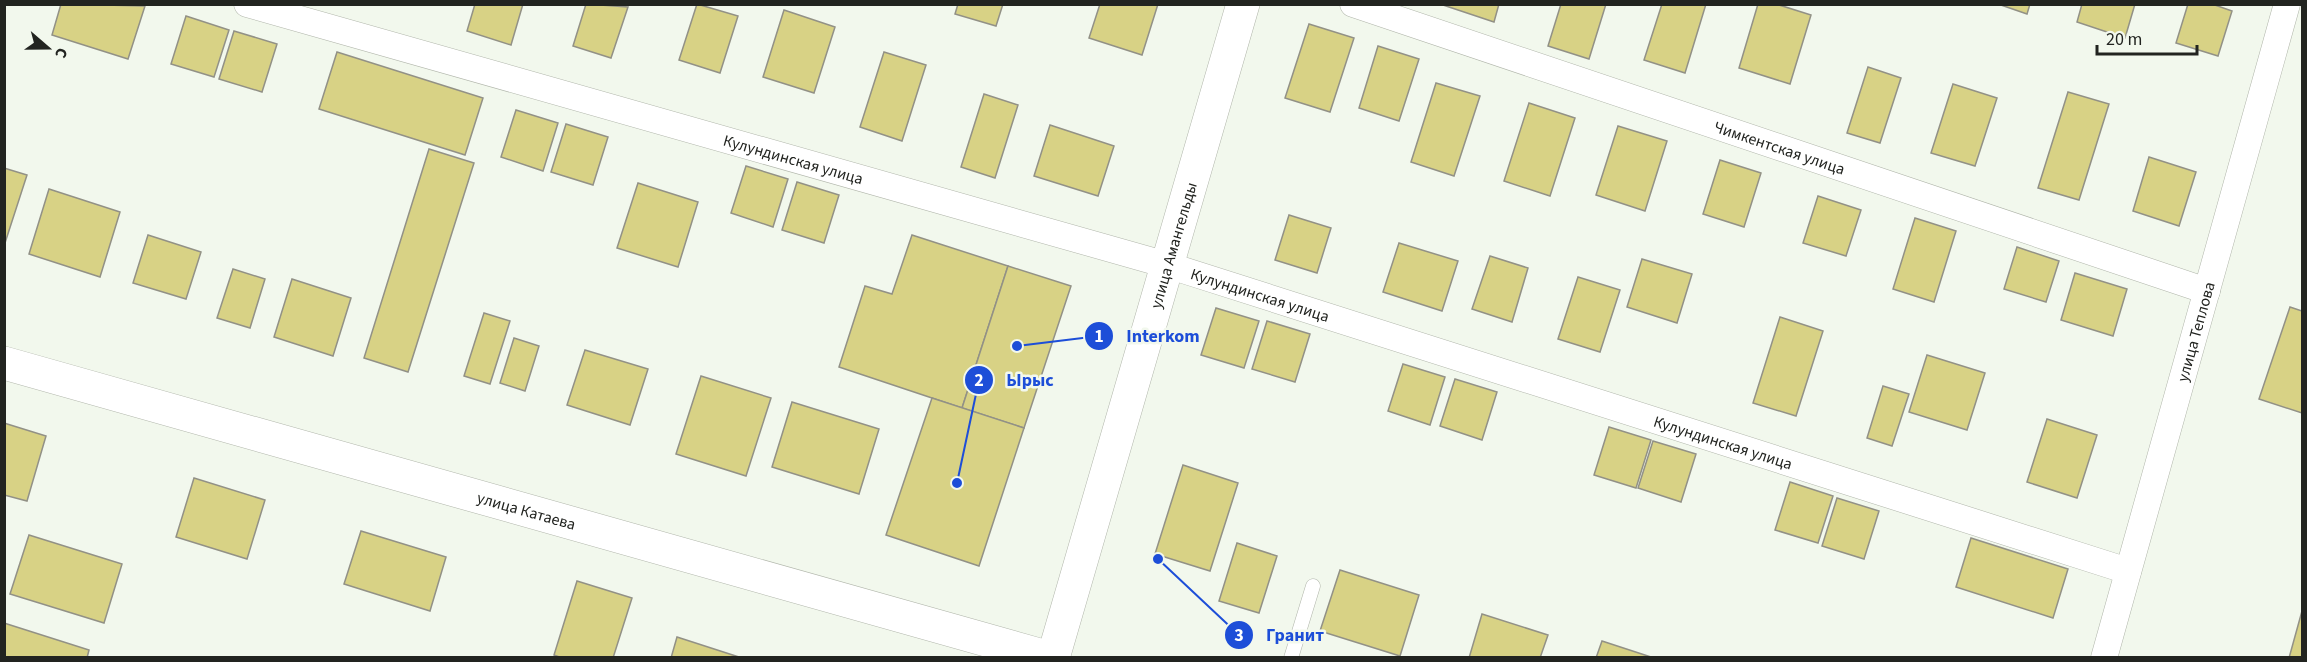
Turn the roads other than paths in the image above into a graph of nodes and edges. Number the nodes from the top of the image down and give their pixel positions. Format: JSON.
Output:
{"nodes":[{"id":1,"x":247,"y":4,"type":"edge"},
{"id":2,"x":1243,"y":4,"type":"edge"},
{"id":3,"x":1353,"y":4,"type":"edge"},
{"id":4,"x":2287,"y":4,"type":"edge"},
{"id":5,"x":1167,"y":265,"type":"junction"},
{"id":6,"x":2207,"y":291,"type":"junction"},
{"id":7,"x":4,"y":363,"type":"edge"},
{"id":8,"x":2128,"y":571,"type":"junction"},
{"id":9,"x":1313,"y":586,"type":"dead end"},
{"id":10,"x":1052,"y":657,"type":"edge"},
{"id":11,"x":1291,"y":657,"type":"edge"},
{"id":12,"x":2103,"y":657,"type":"edge"}],
"edges":[{"from":1,"to":5,"type":"street","name":"Кулундинская улица"},
{"from":2,"to":5,"type":"street","name":"улица Амангельды"},
{"from":3,"to":6,"type":"street","name":"Чимкентская улица"},
{"from":4,"to":6,"type":"street","name":"улица Теплова"},
{"from":5,"to":8,"type":"street","name":"Кулундинская улица"},
{"from":5,"to":10,"type":"street","name":"улица Амангельды"},
{"from":6,"to":8,"type":"street","name":"улица Теплова"},
{"from":7,"to":10,"type":"street","name":"улица Катаева"},
{"from":8,"to":12,"type":"street","name":"улица Теплова"},
{"from":9,"to":11,"type":"lane"}]}
